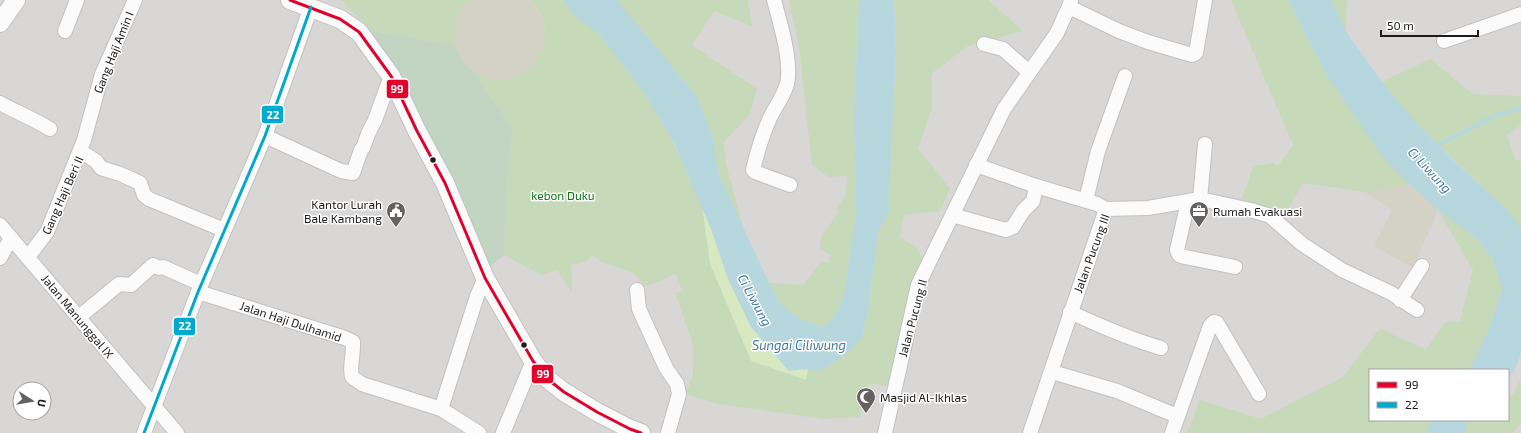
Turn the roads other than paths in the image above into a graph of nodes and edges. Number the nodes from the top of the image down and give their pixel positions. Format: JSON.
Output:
{"nodes":[{"id":1,"x":16,"y":0,"type":"edge"},
{"id":2,"x":77,"y":0,"type":"edge"},
{"id":3,"x":135,"y":0,"type":"edge"},
{"id":4,"x":774,"y":0,"type":"edge"},
{"id":5,"x":1205,"y":0,"type":"edge"},
{"id":6,"x":302,"y":4,"type":"edge"},
{"id":7,"x":1070,"y":4,"type":"edge"},
{"id":8,"x":1521,"y":16,"type":"edge"},
{"id":9,"x":0,"y":23,"type":"edge"},
{"id":10,"x":65,"y":31,"type":"dead end"},
{"id":11,"x":1444,"y":41,"type":"dead end"},
{"id":12,"x":984,"y":44,"type":"dead end"},
{"id":13,"x":1029,"y":72,"type":"junction"},
{"id":14,"x":391,"y":76,"type":"junction"},
{"id":15,"x":1125,"y":76,"type":"dead end"},
{"id":16,"x":0,"y":103,"type":"edge"},
{"id":17,"x":50,"y":129,"type":"dead end"},
{"id":18,"x":265,"y":136,"type":"junction"},
{"id":19,"x":1205,"y":144,"type":"dead end"},
{"id":20,"x":80,"y":151,"type":"junction"},
{"id":21,"x":976,"y":165,"type":"junction"},
{"id":22,"x":790,"y":185,"type":"dead end"},
{"id":23,"x":1036,"y":186,"type":"junction"},
{"id":24,"x":1086,"y":200,"type":"junction"},
{"id":25,"x":1194,"y":200,"type":"junction"},
{"id":26,"x":1106,"y":209,"type":"junction"},
{"id":27,"x":959,"y":217,"type":"dead end"},
{"id":28,"x":0,"y":225,"type":"edge"},
{"id":29,"x":224,"y":230,"type":"junction"},
{"id":30,"x":11,"y":238,"type":"junction"},
{"id":31,"x":28,"y":257,"type":"junction"},
{"id":32,"x":0,"y":258,"type":"edge"},
{"id":33,"x":1422,"y":266,"type":"dead end"},
{"id":34,"x":1235,"y":267,"type":"dead end"},
{"id":35,"x":485,"y":278,"type":"junction"},
{"id":36,"x":200,"y":288,"type":"junction"},
{"id":37,"x":637,"y":290,"type":"dead end"},
{"id":38,"x":1400,"y":300,"type":"junction"},
{"id":39,"x":1417,"y":310,"type":"dead end"},
{"id":40,"x":1070,"y":312,"type":"junction"},
{"id":41,"x":79,"y":317,"type":"junction"},
{"id":42,"x":1161,"y":348,"type":"dead end"},
{"id":43,"x":533,"y":362,"type":"junction"},
{"id":44,"x":1052,"y":372,"type":"junction"},
{"id":45,"x":1259,"y":394,"type":"dead end"},
{"id":46,"x":155,"y":407,"type":"junction"},
{"id":47,"x":441,"y":409,"type":"junction"},
{"id":48,"x":1177,"y":416,"type":"junction"},
{"id":49,"x":144,"y":433,"type":"edge"},
{"id":50,"x":177,"y":433,"type":"edge"},
{"id":51,"x":479,"y":433,"type":"edge"},
{"id":52,"x":503,"y":433,"type":"edge"},
{"id":53,"x":641,"y":433,"type":"edge"},
{"id":54,"x":668,"y":433,"type":"edge"},
{"id":55,"x":885,"y":433,"type":"edge"},
{"id":56,"x":1030,"y":433,"type":"edge"},
{"id":57,"x":1172,"y":433,"type":"edge"}],
"edges":[{"from":1,"to":9,"type":"street"},
{"from":2,"to":10,"type":"street"},
{"from":3,"to":20,"type":"street","name":"Gang Haji Amin I"},
{"from":4,"to":22,"type":"street"},
{"from":5,"to":7,"type":"street"},
{"from":6,"to":14,"type":"street"},
{"from":6,"to":18,"type":"street"},
{"from":7,"to":13,"type":"street","name":"Jalan Pucung II"},
{"from":8,"to":11,"type":"street"},
{"from":12,"to":13,"type":"street"},
{"from":13,"to":21,"type":"street","name":"Jalan Pucung II"},
{"from":14,"to":18,"type":"street"},
{"from":14,"to":35,"type":"street"},
{"from":15,"to":24,"type":"street"},
{"from":16,"to":17,"type":"street"},
{"from":18,"to":29,"type":"street"},
{"from":19,"to":25,"type":"street"},
{"from":20,"to":29,"type":"street","name":"Gang Haji Beri II"},
{"from":20,"to":31,"type":"street","name":"Gang Haji Beri II"},
{"from":21,"to":23,"type":"street"},
{"from":21,"to":55,"type":"street","name":"Jalan Pucung II"},
{"from":23,"to":24,"type":"street"},
{"from":23,"to":27,"type":"street"},
{"from":24,"to":26,"type":"street"},
{"from":25,"to":26,"type":"street","name":"Jalan Pucung III"},
{"from":25,"to":34,"type":"street"},
{"from":25,"to":38,"type":"street","name":"Jalan Pucung III"},
{"from":26,"to":40,"type":"street","name":"Jalan Pucung III"},
{"from":28,"to":30,"type":"street","name":"Jalan Manunggal IX"},
{"from":29,"to":36,"type":"street"},
{"from":30,"to":31,"type":"street","name":"Jalan Manunggal IX"},
{"from":30,"to":32,"type":"street"},
{"from":31,"to":41,"type":"street","name":"Jalan Manunggal IX"},
{"from":33,"to":38,"type":"street"},
{"from":35,"to":43,"type":"street"},
{"from":35,"to":47,"type":"street"},
{"from":36,"to":41,"type":"street"},
{"from":36,"to":46,"type":"street"},
{"from":36,"to":47,"type":"street","name":"Jalan Haji Dulhamid"},
{"from":37,"to":54,"type":"street"},
{"from":38,"to":39,"type":"street","name":"Jalan Pucung III"},
{"from":40,"to":42,"type":"street"},
{"from":40,"to":44,"type":"street","name":"Jalan Pucung III"},
{"from":41,"to":46,"type":"street","name":"Jalan Manunggal IX"},
{"from":43,"to":52,"type":"street"},
{"from":43,"to":53,"type":"street"},
{"from":44,"to":48,"type":"street"},
{"from":44,"to":56,"type":"street","name":"Jalan Pucung III"},
{"from":45,"to":48,"type":"street"},
{"from":46,"to":49,"type":"street"},
{"from":46,"to":50,"type":"street","name":"Jalan Manunggal IX"},
{"from":47,"to":51,"type":"street","name":"Jalan Haji Dulhamid"},
{"from":48,"to":57,"type":"street"}]}
